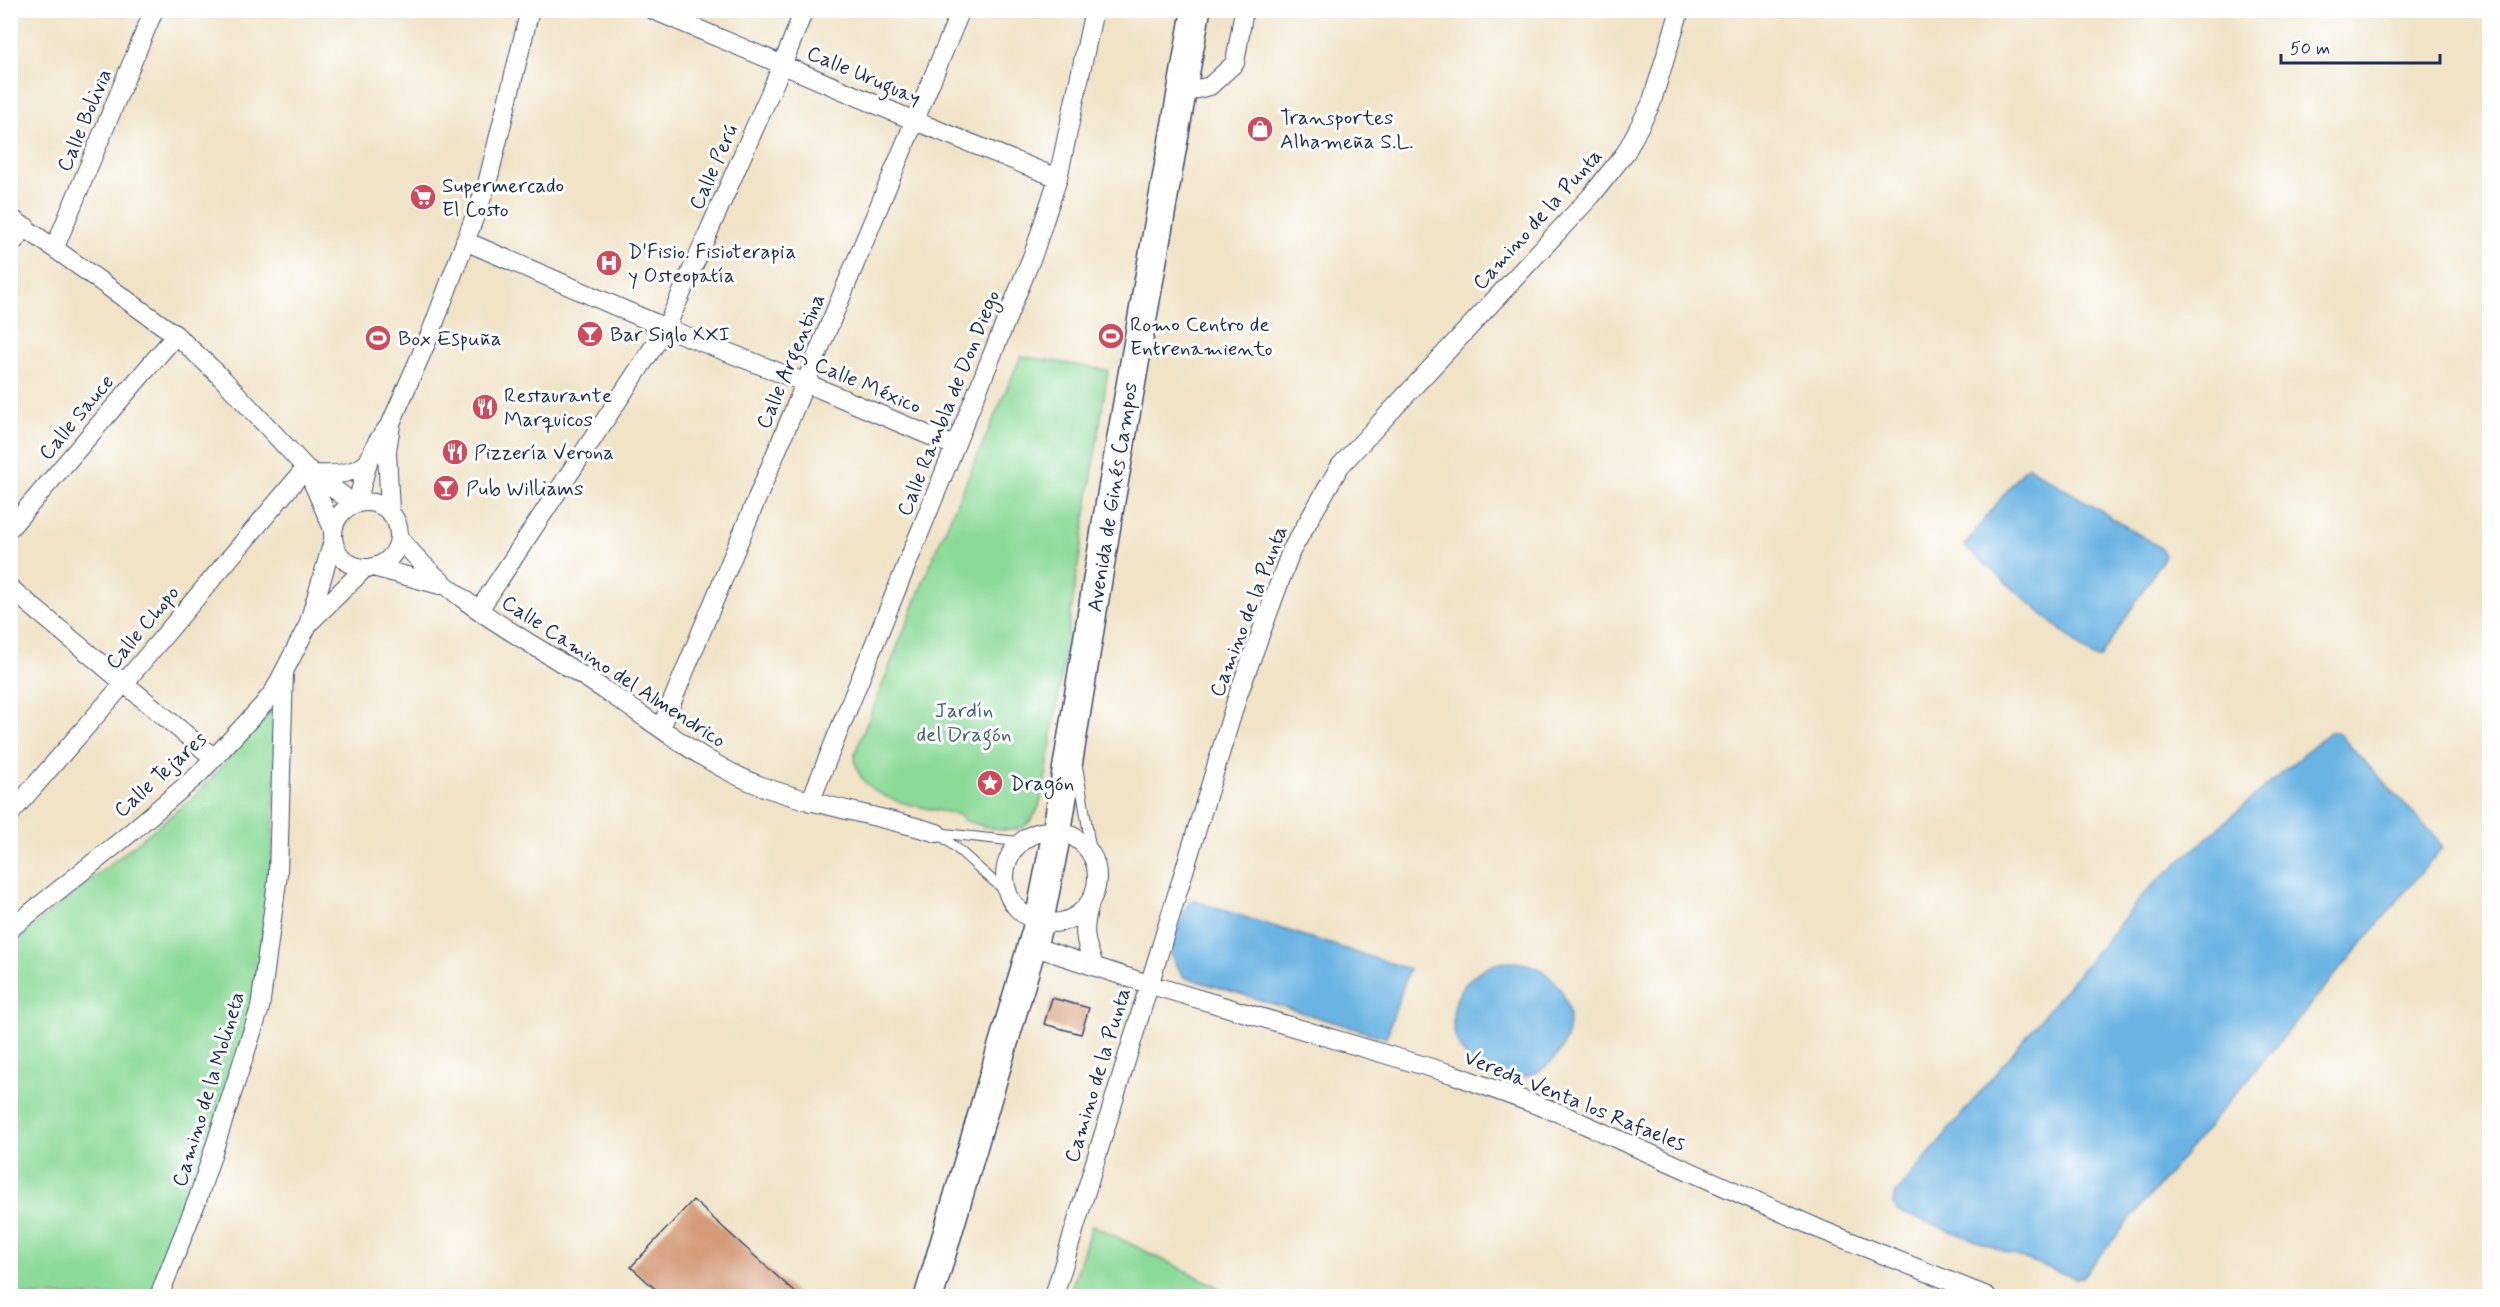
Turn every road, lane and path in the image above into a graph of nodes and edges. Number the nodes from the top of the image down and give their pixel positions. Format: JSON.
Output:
{"nodes":[{"id":1,"x":154,"y":10,"type":"edge"},
{"id":2,"x":530,"y":10,"type":"edge"},
{"id":3,"x":653,"y":10,"type":"edge"},
{"id":4,"x":804,"y":10,"type":"edge"},
{"id":5,"x":961,"y":10,"type":"edge"},
{"id":6,"x":1094,"y":10,"type":"edge"},
{"id":7,"x":1196,"y":10,"type":"edge"},
{"id":8,"x":1244,"y":10,"type":"edge"},
{"id":9,"x":1680,"y":10,"type":"edge"},
{"id":10,"x":783,"y":66,"type":"junction"},
{"id":11,"x":1181,"y":93,"type":"junction"},
{"id":12,"x":915,"y":121,"type":"junction"},
{"id":13,"x":1058,"y":178,"type":"junction"},
{"id":14,"x":10,"y":217,"type":"edge"},
{"id":15,"x":26,"y":227,"type":"junction"},
{"id":16,"x":465,"y":241,"type":"junction"},
{"id":17,"x":10,"y":246,"type":"edge"},
{"id":18,"x":55,"y":247,"type":"junction"},
{"id":19,"x":666,"y":328,"type":"junction"},
{"id":20,"x":176,"y":334,"type":"junction"},
{"id":21,"x":806,"y":383,"type":"junction"},
{"id":22,"x":391,"y":423,"type":"junction"},
{"id":23,"x":954,"y":446,"type":"junction"},
{"id":24,"x":368,"y":462,"type":"junction"},
{"id":25,"x":310,"y":471,"type":"junction"},
{"id":26,"x":355,"y":504,"type":"junction"},
{"id":27,"x":390,"y":512,"type":"junction"},
{"id":28,"x":10,"y":528,"type":"edge"},
{"id":29,"x":333,"y":535,"type":"junction"},
{"id":30,"x":399,"y":537,"type":"junction"},
{"id":31,"x":369,"y":568,"type":"junction"},
{"id":32,"x":445,"y":586,"type":"junction"},
{"id":33,"x":10,"y":588,"type":"edge"},
{"id":34,"x":479,"y":610,"type":"junction"},
{"id":35,"x":308,"y":625,"type":"junction"},
{"id":36,"x":284,"y":672,"type":"junction"},
{"id":37,"x":126,"y":682,"type":"junction"},
{"id":38,"x":661,"y":728,"type":"junction"},
{"id":39,"x":1073,"y":735,"type":"junction"},
{"id":40,"x":214,"y":758,"type":"junction"},
{"id":41,"x":810,"y":802,"type":"junction"},
{"id":42,"x":10,"y":814,"type":"edge"},
{"id":43,"x":1057,"y":831,"type":"junction"},
{"id":44,"x":937,"y":833,"type":"junction"},
{"id":45,"x":1022,"y":842,"type":"junction"},
{"id":46,"x":1092,"y":856,"type":"junction"},
{"id":47,"x":1007,"y":891,"type":"junction"},
{"id":48,"x":1090,"y":903,"type":"junction"},
{"id":49,"x":10,"y":929,"type":"edge"},
{"id":50,"x":1035,"y":934,"type":"junction"},
{"id":51,"x":1095,"y":967,"type":"junction"},
{"id":52,"x":1148,"y":984,"type":"junction"},
{"id":53,"x":159,"y":1296,"type":"edge"},
{"id":54,"x":929,"y":1296,"type":"edge"},
{"id":55,"x":1054,"y":1296,"type":"edge"},
{"id":56,"x":1987,"y":1296,"type":"edge"}],
"edges":[{"from":1,"to":18,"type":"street","name":"Calle Bolivia"},
{"from":2,"to":16,"type":"street"},
{"from":3,"to":10,"type":"street","name":"Calle Uruguay"},
{"from":4,"to":10,"type":"street","name":"Calle Perú"},
{"from":5,"to":12,"type":"street","name":"Calle Argentina"},
{"from":6,"to":13,"type":"street","name":"Calle Rambla de Don Diego"},
{"from":7,"to":11,"type":"main road","name":"Avenida de Ginés Campos"},
{"from":8,"to":11,"type":"street"},
{"from":9,"to":52,"type":"street","name":"Camino de la Punta"},
{"from":10,"to":12,"type":"street","name":"Calle Uruguay"},
{"from":10,"to":19,"type":"street","name":"Calle Perú"},
{"from":11,"to":39,"type":"main road","name":"Avenida de Ginés Campos"},
{"from":12,"to":13,"type":"street","name":"Calle Uruguay"},
{"from":12,"to":21,"type":"street","name":"Calle Argentina"},
{"from":13,"to":23,"type":"street","name":"Calle Rambla de Don Diego"},
{"from":14,"to":15,"type":"street"},
{"from":15,"to":17,"type":"street"},
{"from":15,"to":18,"type":"street"},
{"from":16,"to":19,"type":"street","name":"Calle México"},
{"from":16,"to":22,"type":"street"},
{"from":18,"to":20,"type":"street"},
{"from":19,"to":21,"type":"street","name":"Calle México"},
{"from":19,"to":34,"type":"street","name":"Calle Perú"},
{"from":20,"to":25,"type":"street"},
{"from":20,"to":28,"type":"street","name":"Calle Sauce"},
{"from":21,"to":23,"type":"street","name":"Calle México"},
{"from":21,"to":38,"type":"street","name":"Calle Argentina"},
{"from":22,"to":24,"type":"street"},
{"from":22,"to":27,"type":"street"},
{"from":23,"to":41,"type":"street","name":"Calle Rambla de Don Diego"},
{"from":24,"to":25,"type":"street"},
{"from":24,"to":26,"type":"street"},
{"from":25,"to":26,"type":"street"},
{"from":25,"to":29,"type":"street"},
{"from":25,"to":37,"type":"street","name":"Calle Chopo"},
{"from":26,"to":27,"type":"street"},
{"from":26,"to":29,"type":"street"},
{"from":27,"to":30,"type":"street"},
{"from":29,"to":31,"type":"street"},
{"from":29,"to":35,"type":"street","name":"Calle Tejares"},
{"from":30,"to":31,"type":"street"},
{"from":30,"to":32,"type":"street","name":"Calle Camino del Almendrico"},
{"from":31,"to":32,"type":"street","name":"Calle Camino del Almendrico"},
{"from":31,"to":35,"type":"street","name":"Calle Tejares"},
{"from":32,"to":34,"type":"street","name":"Calle Camino del Almendrico"},
{"from":33,"to":37,"type":"street"},
{"from":34,"to":38,"type":"street","name":"Calle Camino del Almendrico"},
{"from":35,"to":36,"type":"street","name":"Calle Tejares"},
{"from":36,"to":40,"type":"street","name":"Calle Tejares"},
{"from":36,"to":53,"type":"street","name":"Camino de la Molineta"},
{"from":37,"to":40,"type":"street"},
{"from":37,"to":42,"type":"street","name":"Calle Chopo"},
{"from":38,"to":41,"type":"street","name":"Calle Camino del Almendrico"},
{"from":39,"to":43,"type":"main road","name":"Avenida de Ginés Campos"},
{"from":39,"to":46,"type":"lane"},
{"from":40,"to":49,"type":"street","name":"Calle Tejares"},
{"from":41,"to":44,"type":"street","name":"Calle Camino del Almendrico"},
{"from":43,"to":45,"type":"street"},
{"from":43,"to":46,"type":"street"},
{"from":43,"to":50,"type":"main road","name":"Avenida de Ginés Campos"},
{"from":44,"to":45,"type":"lane"},
{"from":44,"to":47,"type":"lane"},
{"from":45,"to":47,"type":"street"},
{"from":46,"to":48,"type":"street"},
{"from":47,"to":50,"type":"street","name":"Vereda Venta los Rafaeles"},
{"from":48,"to":50,"type":"street"},
{"from":48,"to":51,"type":"street"},
{"from":50,"to":51,"type":"street","name":"Vereda Venta los Rafaeles"},
{"from":50,"to":54,"type":"main road","name":"Avenida de Ginés Campos"},
{"from":51,"to":52,"type":"street","name":"Vereda Venta los Rafaeles"},
{"from":52,"to":55,"type":"street","name":"Camino de la Punta"},
{"from":52,"to":56,"type":"street","name":"Vereda Venta los Rafaeles"}]}
